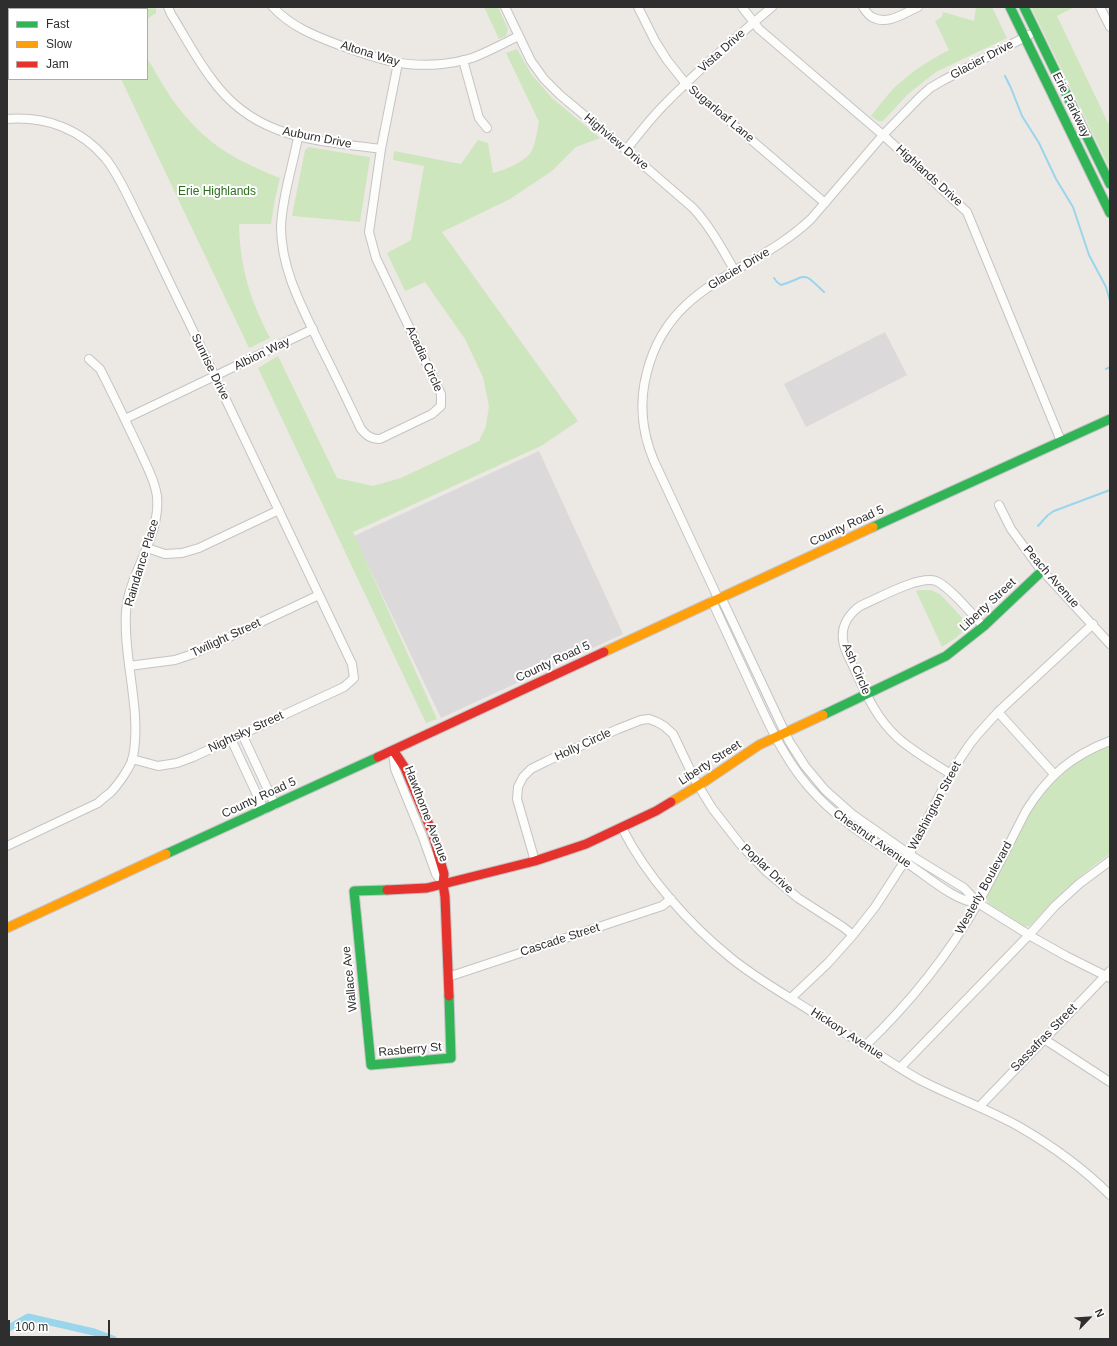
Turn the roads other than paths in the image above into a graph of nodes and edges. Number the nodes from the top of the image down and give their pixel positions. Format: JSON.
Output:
{"nodes":[{"id":1,"x":168,"y":7,"type":"edge"},
{"id":2,"x":273,"y":7,"type":"edge"},
{"id":3,"x":505,"y":7,"type":"edge"},
{"id":4,"x":638,"y":7,"type":"edge"},
{"id":5,"x":742,"y":7,"type":"edge"},
{"id":6,"x":772,"y":7,"type":"edge"},
{"id":7,"x":863,"y":7,"type":"edge"},
{"id":8,"x":918,"y":7,"type":"edge"},
{"id":9,"x":1010,"y":7,"type":"edge"},
{"id":10,"x":1024,"y":7,"type":"edge"},
{"id":11,"x":1100,"y":7,"type":"edge"},
{"id":12,"x":753,"y":23,"type":"junction"},
{"id":13,"x":1110,"y":27,"type":"edge"},
{"id":14,"x":1036,"y":31,"type":"junction"},
{"id":15,"x":519,"y":36,"type":"junction"},
{"id":16,"x":1024,"y":37,"type":"junction"},
{"id":17,"x":463,"y":60,"type":"junction"},
{"id":18,"x":398,"y":63,"type":"junction"},
{"id":19,"x":686,"y":84,"type":"junction"},
{"id":20,"x":7,"y":119,"type":"edge"},
{"id":21,"x":487,"y":128,"type":"dead end"},
{"id":22,"x":883,"y":135,"type":"junction"},
{"id":23,"x":298,"y":137,"type":"junction"},
{"id":24,"x":381,"y":149,"type":"junction"},
{"id":25,"x":626,"y":150,"type":"junction"},
{"id":26,"x":1110,"y":184,"type":"edge"},
{"id":27,"x":825,"y":203,"type":"junction"},
{"id":28,"x":1110,"y":213,"type":"edge"},
{"id":29,"x":735,"y":271,"type":"junction"},
{"id":30,"x":313,"y":329,"type":"junction"},
{"id":31,"x":89,"y":359,"type":"dead end"},
{"id":32,"x":215,"y":376,"type":"junction"},
{"id":33,"x":125,"y":419,"type":"junction"},
{"id":34,"x":1110,"y":419,"type":"edge"},
{"id":35,"x":1061,"y":441,"type":"junction"},
{"id":36,"x":999,"y":505,"type":"dead end"},
{"id":37,"x":279,"y":510,"type":"junction"},
{"id":38,"x":146,"y":548,"type":"junction"},
{"id":39,"x":1042,"y":571,"type":"junction"},
{"id":40,"x":319,"y":595,"type":"junction"},
{"id":41,"x":717,"y":599,"type":"junction"},
{"id":42,"x":1092,"y":624,"type":"junction"},
{"id":43,"x":983,"y":626,"type":"junction"},
{"id":44,"x":1110,"y":644,"type":"edge"},
{"id":45,"x":129,"y":666,"type":"junction"},
{"id":46,"x":354,"y":678,"type":"joint"},
{"id":47,"x":866,"y":694,"type":"junction"},
{"id":48,"x":998,"y":712,"type":"junction"},
{"id":49,"x":785,"y":732,"type":"junction"},
{"id":50,"x":242,"y":734,"type":"junction"},
{"id":51,"x":775,"y":737,"type":"junction"},
{"id":52,"x":231,"y":739,"type":"junction"},
{"id":53,"x":1110,"y":742,"type":"edge"},
{"id":54,"x":393,"y":750,"type":"junction"},
{"id":55,"x":132,"y":759,"type":"junction"},
{"id":56,"x":951,"y":774,"type":"junction"},
{"id":57,"x":1054,"y":774,"type":"junction"},
{"id":58,"x":698,"y":786,"type":"junction"},
{"id":59,"x":275,"y":805,"type":"junction"},
{"id":60,"x":264,"y":810,"type":"junction"},
{"id":61,"x":622,"y":828,"type":"junction"},
{"id":62,"x":7,"y":846,"type":"edge"},
{"id":63,"x":910,"y":853,"type":"junction"},
{"id":64,"x":535,"y":861,"type":"junction"},
{"id":65,"x":1110,"y":861,"type":"edge"},
{"id":66,"x":905,"y":862,"type":"junction"},
{"id":67,"x":443,"y":884,"type":"junction"},
{"id":68,"x":354,"y":891,"type":"joint"},
{"id":69,"x":671,"y":899,"type":"junction"},
{"id":70,"x":978,"y":902,"type":"junction"},
{"id":71,"x":7,"y":928,"type":"edge"},
{"id":72,"x":853,"y":935,"type":"junction"},
{"id":73,"x":1029,"y":935,"type":"junction"},
{"id":74,"x":1108,"y":975,"type":"edge"},
{"id":75,"x":448,"y":977,"type":"junction"},
{"id":76,"x":791,"y":998,"type":"junction"},
{"id":77,"x":1044,"y":1039,"type":"junction"},
{"id":78,"x":865,"y":1046,"type":"junction"},
{"id":79,"x":451,"y":1058,"type":"joint"},
{"id":80,"x":371,"y":1065,"type":"joint"},
{"id":81,"x":900,"y":1068,"type":"junction"},
{"id":82,"x":1110,"y":1082,"type":"edge"},
{"id":83,"x":979,"y":1107,"type":"junction"},
{"id":84,"x":1110,"y":1195,"type":"edge"}],
"edges":[{"from":1,"to":23,"type":"street","name":"Auburn Drive"},
{"from":2,"to":18,"type":"street","name":"Altona Way"},
{"from":3,"to":15,"type":"street","name":"Highview Drive"},
{"from":4,"to":19,"type":"street","name":"Sugarloaf Lane"},
{"from":5,"to":12,"type":"street","name":"Highlands Drive"},
{"from":6,"to":12,"type":"street","name":"Vista Drive"},
{"from":7,"to":8,"type":"street"},
{"from":9,"to":16,"type":"street","name":"Erie Parkway"},
{"from":10,"to":14,"type":"street","name":"Erie Parkway"},
{"from":11,"to":13,"type":"street"},
{"from":12,"to":19,"type":"street","name":"Vista Drive"},
{"from":12,"to":22,"type":"street","name":"Highlands Drive"},
{"from":14,"to":16,"type":"street","name":"Glacier Drive"},
{"from":14,"to":26,"type":"street","name":"Erie Parkway"},
{"from":15,"to":17,"type":"street","name":"Altona Way"},
{"from":15,"to":25,"type":"street","name":"Highview Drive"},
{"from":16,"to":22,"type":"street","name":"Glacier Drive"},
{"from":16,"to":28,"type":"street","name":"Erie Parkway"},
{"from":17,"to":18,"type":"street","name":"Altona Way"},
{"from":17,"to":21,"type":"street"},
{"from":18,"to":24,"type":"street","name":"Acadia Circle"},
{"from":19,"to":25,"type":"street","name":"Vista Drive"},
{"from":19,"to":27,"type":"street","name":"Sugarloaf Lane"},
{"from":20,"to":32,"type":"street","name":"Sunrise Drive"},
{"from":22,"to":27,"type":"street","name":"Glacier Drive"},
{"from":22,"to":35,"type":"street","name":"Highlands Drive"},
{"from":23,"to":24,"type":"street","name":"Auburn Drive"},
{"from":23,"to":30,"type":"street","name":"Acadia Circle"},
{"from":24,"to":30,"type":"street","name":"Acadia Circle"},
{"from":25,"to":29,"type":"street","name":"Highview Drive"},
{"from":27,"to":29,"type":"street","name":"Glacier Drive"},
{"from":29,"to":41,"type":"street","name":"Glacier Drive"},
{"from":30,"to":32,"type":"street","name":"Albion Way"},
{"from":31,"to":33,"type":"street","name":"Raindance Place"},
{"from":32,"to":33,"type":"street","name":"Albion Way"},
{"from":32,"to":37,"type":"street","name":"Sunrise Drive"},
{"from":33,"to":38,"type":"street","name":"Raindance Place"},
{"from":34,"to":35,"type":"street","name":"County Road 5"},
{"from":35,"to":41,"type":"street","name":"County Road 5"},
{"from":36,"to":39,"type":"street","name":"Peach Avenue"},
{"from":37,"to":38,"type":"street"},
{"from":37,"to":40,"type":"street","name":"Sunrise Drive"},
{"from":38,"to":45,"type":"street","name":"Raindance Place"},
{"from":39,"to":42,"type":"street","name":"Peach Avenue"},
{"from":39,"to":43,"type":"street","name":"Liberty Street"},
{"from":40,"to":45,"type":"street","name":"Twilight Street"},
{"from":40,"to":46,"type":"street","name":"Sunrise Drive"},
{"from":41,"to":49,"type":"street","name":"Chestnut Avenue"},
{"from":41,"to":51,"type":"street","name":"Chestnut Avenue"},
{"from":41,"to":54,"type":"street","name":"County Road 5"},
{"from":42,"to":44,"type":"street","name":"Peach Avenue"},
{"from":42,"to":48,"type":"street","name":"Washington Street"},
{"from":43,"to":47,"type":"street","name":"Liberty Street"},
{"from":43,"to":47,"type":"street","name":"Ash Circle"},
{"from":45,"to":55,"type":"street","name":"Raindance Place"},
{"from":46,"to":50,"type":"street","name":"Nightsky Street"},
{"from":47,"to":49,"type":"street","name":"Liberty Street"},
{"from":47,"to":56,"type":"street","name":"Ash Circle"},
{"from":48,"to":56,"type":"street","name":"Washington Street"},
{"from":48,"to":57,"type":"street"},
{"from":49,"to":51,"type":"street","name":"Liberty Street"},
{"from":49,"to":63,"type":"street","name":"Chestnut Avenue"},
{"from":50,"to":52,"type":"street","name":"Nightsky Street"},
{"from":50,"to":59,"type":"street"},
{"from":51,"to":58,"type":"street","name":"Liberty Street"},
{"from":51,"to":66,"type":"street","name":"Chestnut Avenue"},
{"from":52,"to":55,"type":"street","name":"Nightsky Street"},
{"from":52,"to":60,"type":"street"},
{"from":53,"to":57,"type":"street","name":"Westerly Boulevard"},
{"from":54,"to":59,"type":"street","name":"County Road 5"},
{"from":54,"to":67,"type":"street","name":"Hawthorne Avenue"},
{"from":55,"to":62,"type":"street","name":"Raindance Place"},
{"from":56,"to":63,"type":"street","name":"Washington Street"},
{"from":57,"to":70,"type":"street","name":"Westerly Boulevard"},
{"from":58,"to":61,"type":"street","name":"Liberty Street"},
{"from":58,"to":64,"type":"street","name":"Holly Circle"},
{"from":58,"to":72,"type":"street","name":"Poplar Drive"},
{"from":59,"to":60,"type":"street","name":"County Road 5"},
{"from":60,"to":71,"type":"street","name":"County Road 5"},
{"from":61,"to":64,"type":"street","name":"Liberty Street"},
{"from":61,"to":69,"type":"street","name":"Hickory Avenue"},
{"from":63,"to":66,"type":"street","name":"Washington Street"},
{"from":63,"to":70,"type":"street","name":"Chestnut Avenue"},
{"from":64,"to":67,"type":"street","name":"Liberty Street"},
{"from":65,"to":73,"type":"street"},
{"from":66,"to":70,"type":"street","name":"Chestnut Avenue"},
{"from":66,"to":72,"type":"street","name":"Washington Street"},
{"from":67,"to":68,"type":"street","name":"Liberty Street"},
{"from":67,"to":75,"type":"street","name":"Hawthorne Avenue"},
{"from":68,"to":80,"type":"street","name":"Wallace Ave"},
{"from":69,"to":75,"type":"street","name":"Cascade Street"},
{"from":69,"to":76,"type":"street","name":"Hickory Avenue"},
{"from":70,"to":73,"type":"street","name":"Chestnut Avenue"},
{"from":70,"to":78,"type":"street","name":"Westerly Boulevard"},
{"from":72,"to":76,"type":"street","name":"Washington Street"},
{"from":73,"to":74,"type":"street","name":"Chestnut Avenue"},
{"from":73,"to":81,"type":"street"},
{"from":74,"to":77,"type":"street","name":"Sassafras Street"},
{"from":75,"to":79,"type":"street","name":"Hawthorne Avenue"},
{"from":76,"to":78,"type":"street","name":"Hickory Avenue"},
{"from":77,"to":82,"type":"street"},
{"from":77,"to":83,"type":"street","name":"Sassafras Street"},
{"from":78,"to":81,"type":"street","name":"Hickory Avenue"},
{"from":79,"to":80,"type":"street","name":"Rasberry St"},
{"from":81,"to":83,"type":"street","name":"Hickory Avenue"},
{"from":83,"to":84,"type":"street","name":"Hickory Avenue"}]}
